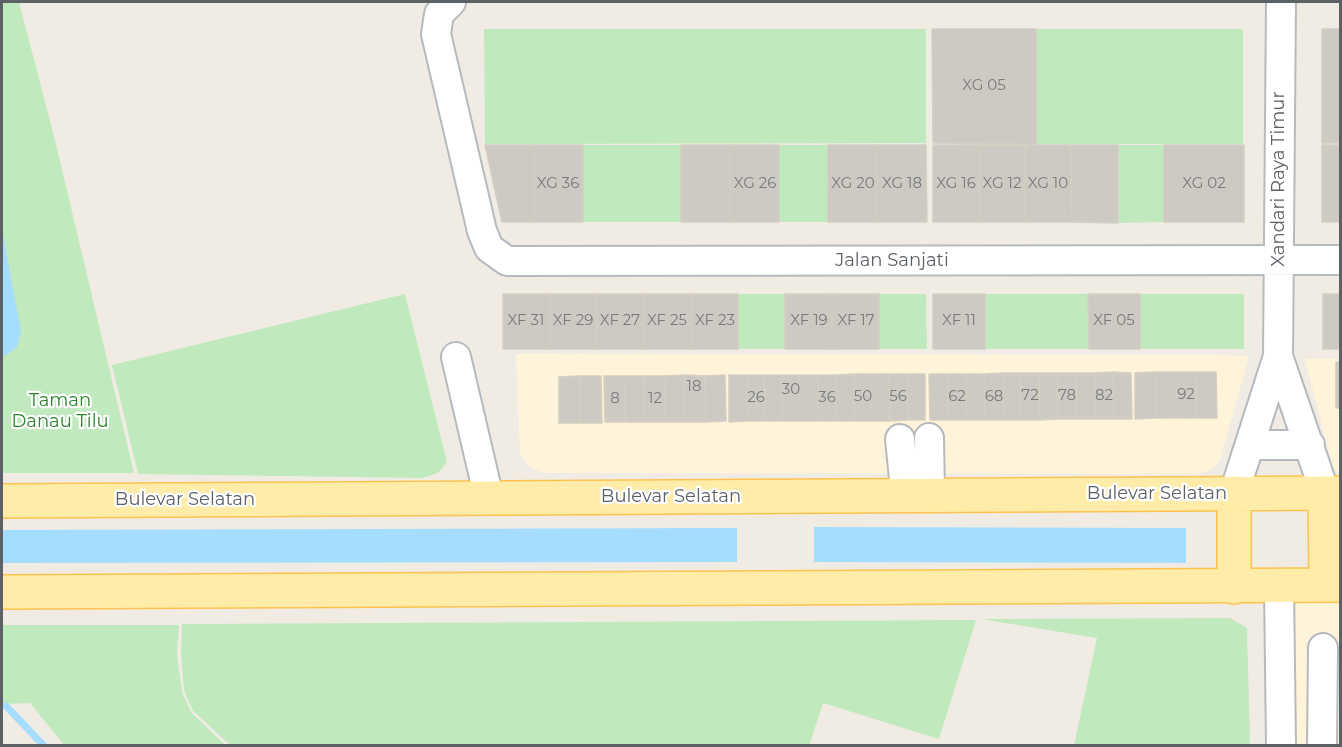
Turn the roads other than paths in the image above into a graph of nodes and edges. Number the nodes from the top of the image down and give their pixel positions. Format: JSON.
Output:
{"nodes":[{"id":1,"x":451,"y":2,"type":"edge"},
{"id":2,"x":1281,"y":2,"type":"edge"},
{"id":3,"x":1341,"y":260,"type":"edge"},
{"id":4,"x":1278,"y":261,"type":"junction"},
{"id":5,"x":1278,"y":356,"type":"junction"},
{"id":6,"x":456,"y":357,"type":"dead end"},
{"id":7,"x":929,"y":438,"type":"dead end"},
{"id":8,"x":900,"y":439,"type":"dead end"},
{"id":9,"x":1250,"y":445,"type":"junction"},
{"id":10,"x":1310,"y":445,"type":"junction"},
{"id":11,"x":1234,"y":493,"type":"junction"},
{"id":12,"x":1333,"y":493,"type":"edge"},
{"id":13,"x":916,"y":495,"type":"junction"},
{"id":14,"x":489,"y":498,"type":"junction"},
{"id":15,"x":2,"y":501,"type":"edge"},
{"id":16,"x":1333,"y":585,"type":"edge"},
{"id":17,"x":1279,"y":586,"type":"junction"},
{"id":18,"x":1233,"y":587,"type":"junction"},
{"id":19,"x":2,"y":592,"type":"edge"},
{"id":20,"x":1323,"y":648,"type":"dead end"},
{"id":21,"x":1281,"y":746,"type":"edge"},
{"id":22,"x":1322,"y":746,"type":"edge"}],
"edges":[{"from":1,"to":4,"type":"street","name":"Jalan Sanjati"},
{"from":2,"to":4,"type":"street","name":"Xandari Raya Timur"},
{"from":3,"to":4,"type":"street","name":"Jalan Sanjati"},
{"from":4,"to":5,"type":"street","name":"Xandari Raya Timur"},
{"from":5,"to":9,"type":"street"},
{"from":5,"to":10,"type":"street"},
{"from":6,"to":14,"type":"street"},
{"from":7,"to":13,"type":"street"},
{"from":8,"to":13,"type":"street"},
{"from":9,"to":10,"type":"street"},
{"from":9,"to":11,"type":"street"},
{"from":10,"to":12,"type":"street"},
{"from":11,"to":12,"type":"main road","name":"Bulevar Selatan"},
{"from":11,"to":13,"type":"main road","name":"Bulevar Selatan"},
{"from":11,"to":18,"type":"main road"},
{"from":12,"to":16,"type":"main road"},
{"from":13,"to":14,"type":"main road","name":"Bulevar Selatan"},
{"from":14,"to":15,"type":"main road","name":"Bulevar Selatan"},
{"from":16,"to":17,"type":"main road"},
{"from":17,"to":18,"type":"main road"},
{"from":17,"to":21,"type":"street"},
{"from":18,"to":19,"type":"main road"},
{"from":20,"to":22,"type":"street"}]}
